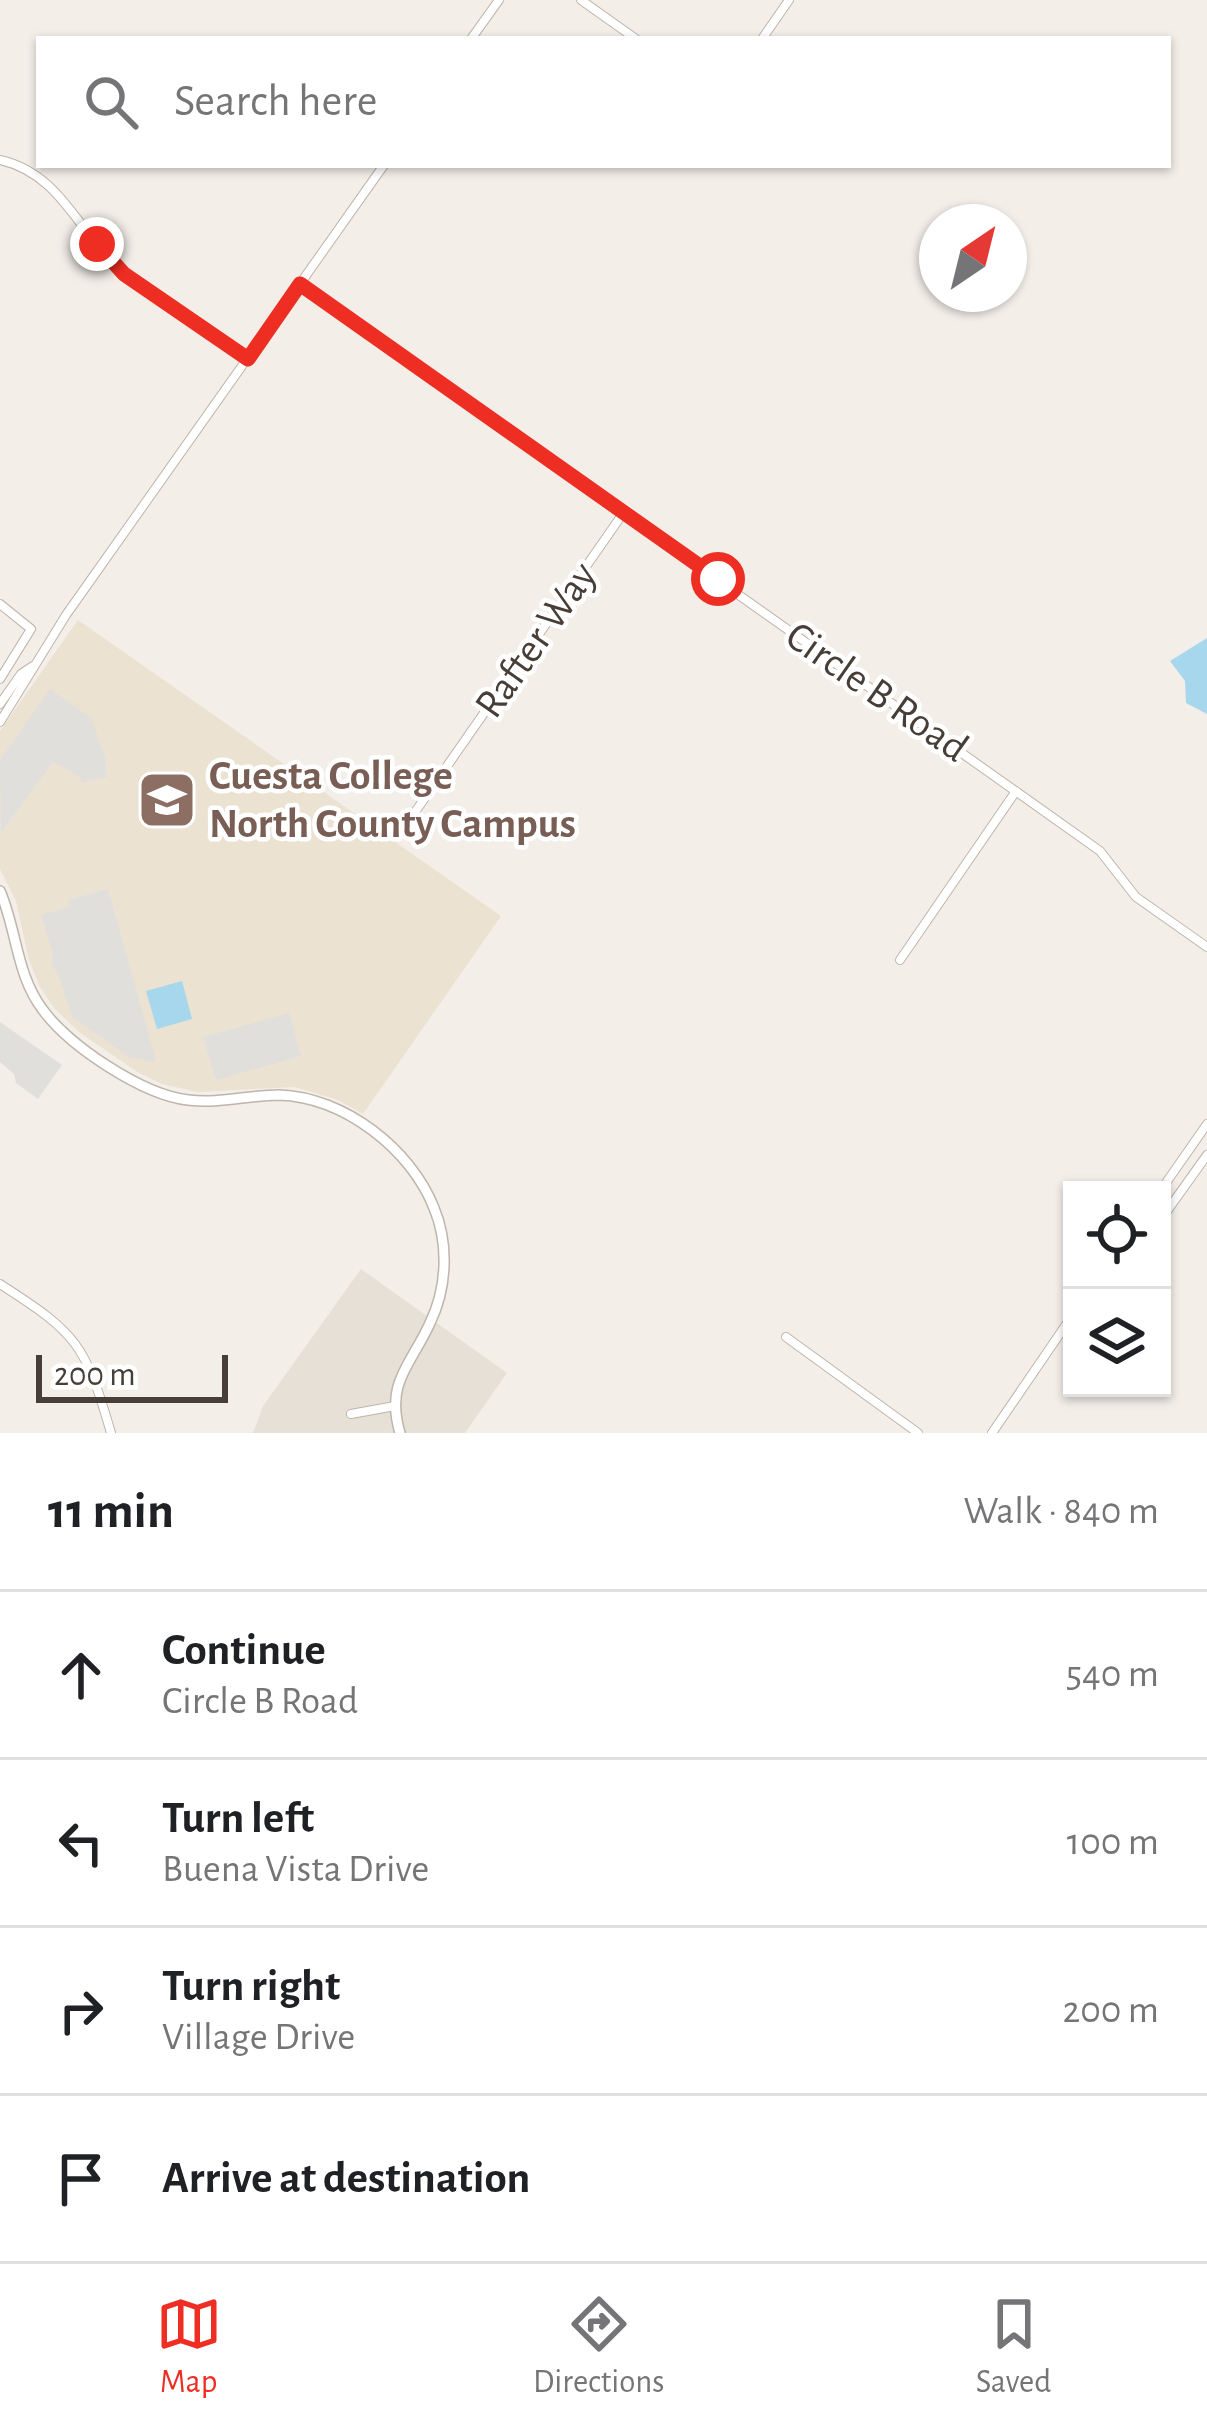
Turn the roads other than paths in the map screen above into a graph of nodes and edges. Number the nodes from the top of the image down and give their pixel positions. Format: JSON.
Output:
{"nodes":[{"id":1,"x":499,"y":0,"type":"edge"},
{"id":2,"x":581,"y":0,"type":"edge"},
{"id":3,"x":790,"y":0,"type":"edge"},
{"id":4,"x":473,"y":36,"type":"edge"},
{"id":5,"x":632,"y":36,"type":"edge"},
{"id":6,"x":764,"y":36,"type":"edge"},
{"id":7,"x":0,"y":160,"type":"edge"},
{"id":8,"x":382,"y":168,"type":"edge"},
{"id":9,"x":300,"y":284,"type":"junction"},
{"id":10,"x":248,"y":359,"type":"junction"},
{"id":11,"x":624,"y":512,"type":"junction"},
{"id":12,"x":0,"y":604,"type":"edge"},
{"id":13,"x":34,"y":664,"type":"junction"},
{"id":14,"x":0,"y":679,"type":"edge"},
{"id":15,"x":0,"y":704,"type":"edge"},
{"id":16,"x":0,"y":722,"type":"edge"},
{"id":17,"x":1016,"y":791,"type":"junction"},
{"id":18,"x":406,"y":825,"type":"dead end"},
{"id":19,"x":0,"y":891,"type":"edge"},
{"id":20,"x":1207,"y":947,"type":"edge"},
{"id":21,"x":900,"y":960,"type":"dead end"},
{"id":22,"x":1207,"y":1124,"type":"edge"},
{"id":23,"x":1207,"y":1155,"type":"edge"},
{"id":24,"x":1167,"y":1181,"type":"edge"},
{"id":25,"x":1171,"y":1205,"type":"edge"},
{"id":26,"x":0,"y":1284,"type":"edge"},
{"id":27,"x":1063,"y":1331,"type":"edge"},
{"id":28,"x":786,"y":1336,"type":"dead end"},
{"id":29,"x":395,"y":1406,"type":"junction"},
{"id":30,"x":351,"y":1414,"type":"dead end"},
{"id":31,"x":111,"y":1433,"type":"edge"},
{"id":32,"x":400,"y":1433,"type":"edge"},
{"id":33,"x":918,"y":1433,"type":"edge"},
{"id":34,"x":992,"y":1433,"type":"edge"}],
"edges":[{"from":1,"to":4,"type":"street"},
{"from":2,"to":5,"type":"street"},
{"from":3,"to":6,"type":"street"},
{"from":7,"to":10,"type":"street"},
{"from":8,"to":9,"type":"street"},
{"from":9,"to":10,"type":"street"},
{"from":9,"to":11,"type":"street","name":"Circle B Road"},
{"from":10,"to":13,"type":"street"},
{"from":11,"to":17,"type":"street","name":"Circle B Road"},
{"from":11,"to":18,"type":"street","name":"Rafter Way"},
{"from":12,"to":14,"type":"street"},
{"from":13,"to":15,"type":"street"},
{"from":13,"to":16,"type":"street"},
{"from":17,"to":20,"type":"street","name":"Circle B Road"},
{"from":17,"to":21,"type":"street"},
{"from":19,"to":29,"type":"street"},
{"from":22,"to":24,"type":"street"},
{"from":23,"to":25,"type":"street"},
{"from":26,"to":31,"type":"street"},
{"from":27,"to":34,"type":"street"},
{"from":28,"to":33,"type":"street"},
{"from":29,"to":30,"type":"street"},
{"from":29,"to":32,"type":"street"}]}
